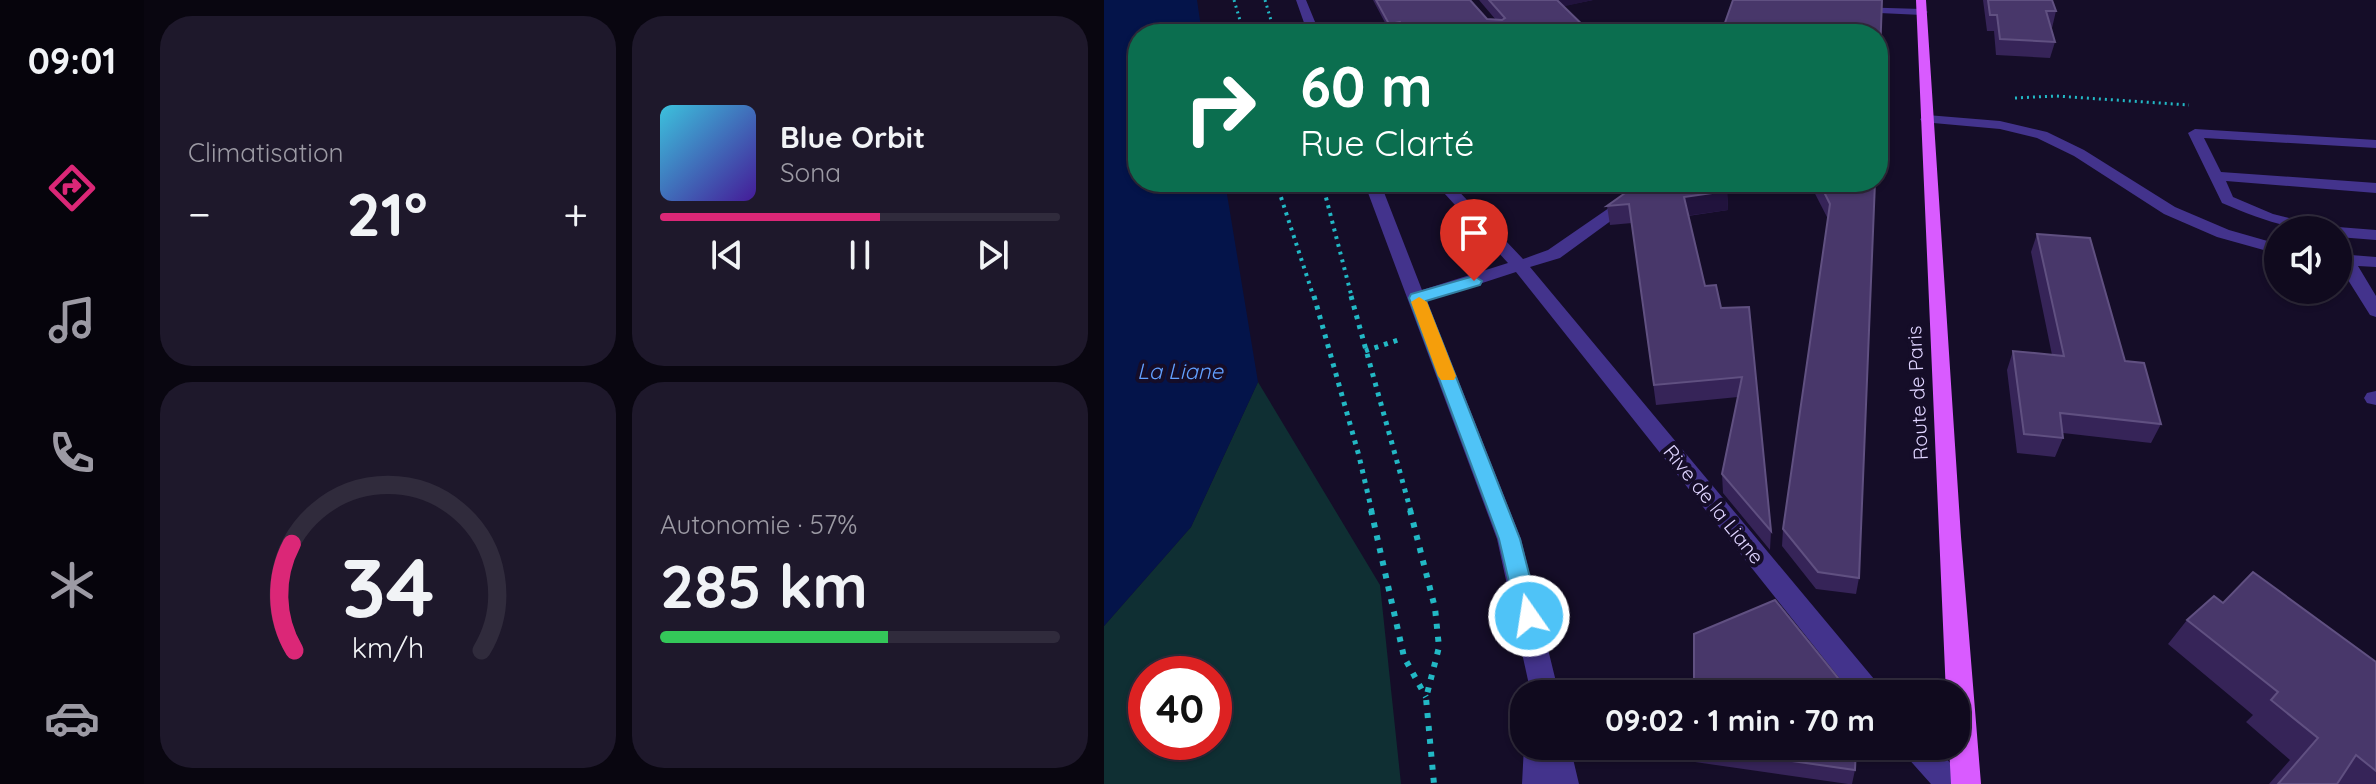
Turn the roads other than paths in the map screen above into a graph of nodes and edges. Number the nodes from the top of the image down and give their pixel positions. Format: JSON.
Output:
{"nodes":[{"id":1,"x":1301,"y":0,"type":"edge"},
{"id":2,"x":1922,"y":6,"type":"edge"},
{"id":3,"x":1849,"y":8,"type":"edge"},
{"id":4,"x":1310,"y":24,"type":"edge"},
{"id":5,"x":1927,"y":119,"type":"junction"},
{"id":6,"x":2376,"y":144,"type":"edge"},
{"id":7,"x":2215,"y":176,"type":"junction"},
{"id":8,"x":2376,"y":188,"type":"edge"},
{"id":9,"x":1376,"y":192,"type":"edge"},
{"id":10,"x":1451,"y":192,"type":"edge"},
{"id":11,"x":1632,"y":192,"type":"edge"},
{"id":12,"x":2270,"y":216,"type":"edge"},
{"id":13,"x":2352,"y":233,"type":"edge"},
{"id":14,"x":2376,"y":235,"type":"edge"},
{"id":15,"x":2264,"y":245,"type":"edge"},
{"id":16,"x":2352,"y":257,"type":"edge"},
{"id":17,"x":2376,"y":262,"type":"edge"},
{"id":18,"x":1521,"y":267,"type":"junction"},
{"id":19,"x":2352,"y":273,"type":"edge"},
{"id":20,"x":1417,"y":298,"type":"junction"},
{"id":21,"x":2376,"y":311,"type":"edge"},
{"id":22,"x":1540,"y":680,"type":"edge"},
{"id":23,"x":1858,"y":680,"type":"edge"},
{"id":24,"x":1538,"y":760,"type":"edge"},
{"id":25,"x":1559,"y":760,"type":"edge"},
{"id":26,"x":1929,"y":760,"type":"edge"},
{"id":27,"x":1537,"y":784,"type":"edge"},
{"id":28,"x":1564,"y":784,"type":"edge"},
{"id":29,"x":1950,"y":784,"type":"edge"},
{"id":30,"x":1966,"y":784,"type":"edge"}],
"edges":[{"from":1,"to":4,"type":"street"},
{"from":2,"to":3,"type":"street"},
{"from":2,"to":5,"type":"main road","name":"Route de Paris"},
{"from":5,"to":15,"type":"street"},
{"from":5,"to":30,"type":"main road","name":"Route de Paris"},
{"from":6,"to":7,"type":"street"},
{"from":7,"to":8,"type":"street"},
{"from":7,"to":12,"type":"street"},
{"from":9,"to":20,"type":"street"},
{"from":10,"to":18,"type":"street","name":"Rive de la Liane"},
{"from":11,"to":18,"type":"street"},
{"from":13,"to":14,"type":"street"},
{"from":16,"to":17,"type":"street"},
{"from":18,"to":20,"type":"street"},
{"from":18,"to":23,"type":"street","name":"Rive de la Liane"},
{"from":19,"to":21,"type":"street"},
{"from":20,"to":22,"type":"street"},
{"from":24,"to":27,"type":"street"},
{"from":25,"to":28,"type":"street"},
{"from":26,"to":29,"type":"street"}]}
